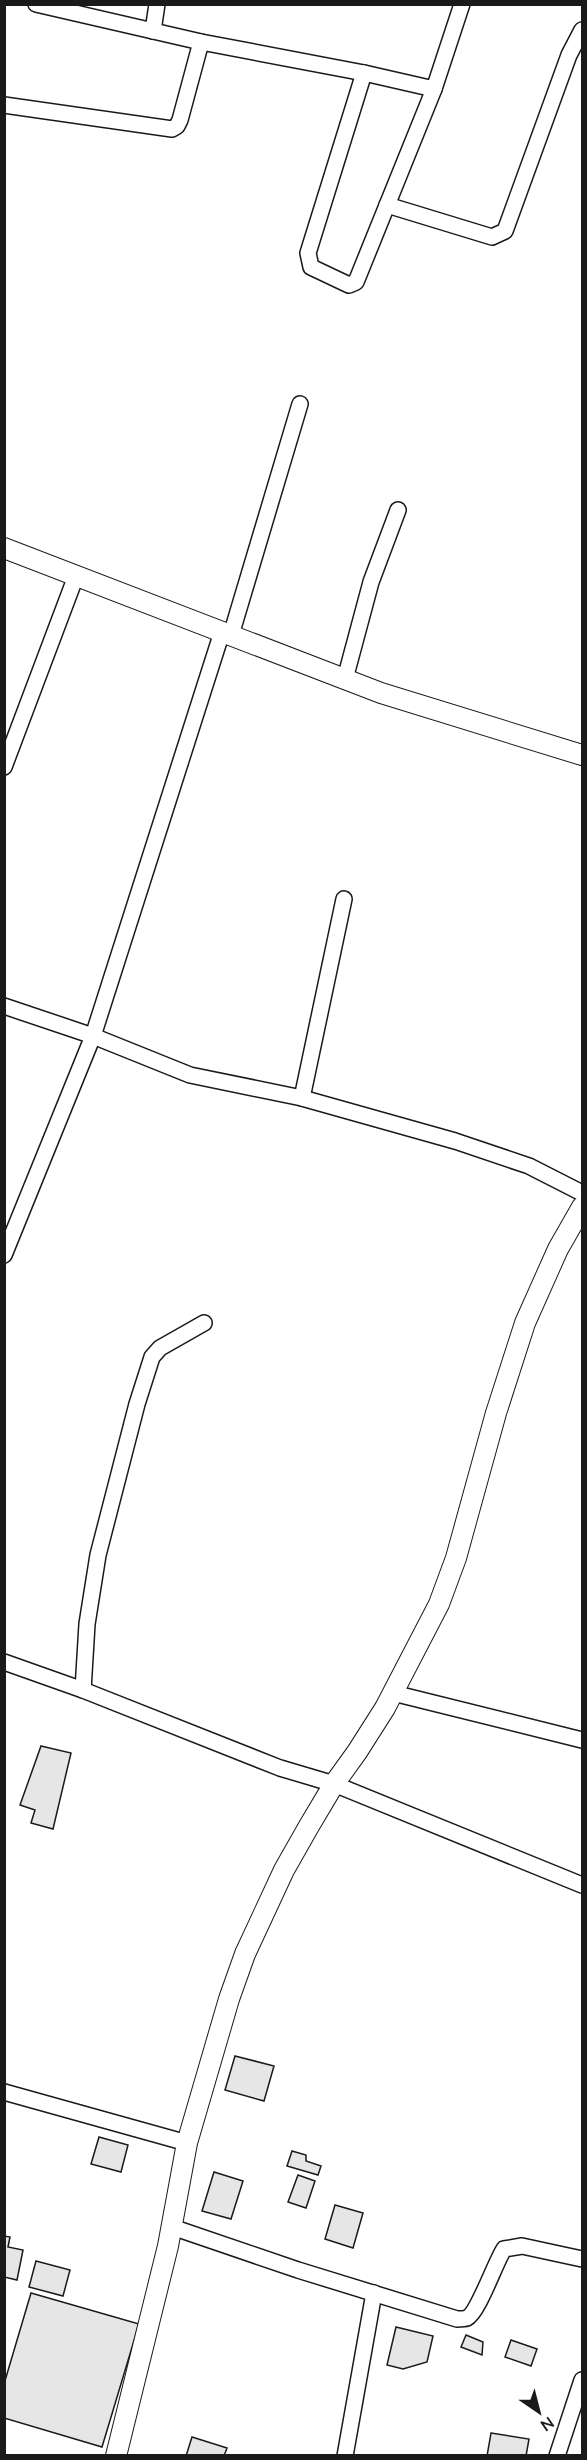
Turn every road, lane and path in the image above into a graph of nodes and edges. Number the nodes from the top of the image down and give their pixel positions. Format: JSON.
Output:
{"nodes":[{"id":1,"x":36,"y":4,"type":"edge"},
{"id":2,"x":157,"y":4,"type":"edge"},
{"id":3,"x":462,"y":4,"type":"edge"},
{"id":4,"x":582,"y":30,"type":"edge"},
{"id":5,"x":153,"y":31,"type":"junction"},
{"id":6,"x":201,"y":42,"type":"junction"},
{"id":7,"x":364,"y":73,"type":"junction"},
{"id":8,"x":434,"y":89,"type":"junction"},
{"id":9,"x":4,"y":105,"type":"edge"},
{"id":10,"x":387,"y":205,"type":"junction"},
{"id":11,"x":300,"y":404,"type":"dead end"},
{"id":12,"x":398,"y":510,"type":"dead end"},
{"id":13,"x":4,"y":548,"type":"edge"},
{"id":14,"x":75,"y":576,"type":"junction"},
{"id":15,"x":226,"y":633,"type":"junction"},
{"id":16,"x":345,"y":679,"type":"junction"},
{"id":17,"x":582,"y":755,"type":"edge"},
{"id":18,"x":4,"y":767,"type":"edge"},
{"id":19,"x":344,"y":899,"type":"dead end"},
{"id":20,"x":4,"y":1006,"type":"edge"},
{"id":21,"x":93,"y":1036,"type":"junction"},
{"id":22,"x":302,"y":1098,"type":"junction"},
{"id":23,"x":582,"y":1193,"type":"edge"},
{"id":24,"x":582,"y":1207,"type":"edge"},
{"id":25,"x":4,"y":1255,"type":"edge"},
{"id":26,"x":204,"y":1323,"type":"dead end"},
{"id":27,"x":4,"y":1662,"type":"edge"},
{"id":28,"x":83,"y":1690,"type":"junction"},
{"id":29,"x":393,"y":1693,"type":"junction"},
{"id":30,"x":582,"y":1740,"type":"edge"},
{"id":31,"x":334,"y":1784,"type":"junction"},
{"id":32,"x":582,"y":1885,"type":"edge"},
{"id":33,"x":4,"y":2092,"type":"edge"},
{"id":34,"x":187,"y":2144,"type":"junction"},
{"id":35,"x":172,"y":2227,"type":"junction"},
{"id":36,"x":582,"y":2259,"type":"edge"},
{"id":37,"x":374,"y":2293,"type":"junction"},
{"id":38,"x":582,"y":2380,"type":"edge"},
{"id":39,"x":116,"y":2456,"type":"edge"},
{"id":40,"x":345,"y":2456,"type":"edge"},
{"id":41,"x":557,"y":2456,"type":"edge"}],
"edges":[{"from":1,"to":5,"type":"street"},
{"from":2,"to":5,"type":"street"},
{"from":3,"to":8,"type":"street"},
{"from":4,"to":10,"type":"street"},
{"from":5,"to":6,"type":"street"},
{"from":6,"to":7,"type":"street"},
{"from":6,"to":9,"type":"street"},
{"from":7,"to":8,"type":"street"},
{"from":7,"to":10,"type":"street"},
{"from":8,"to":10,"type":"street"},
{"from":11,"to":15,"type":"street"},
{"from":12,"to":16,"type":"street"},
{"from":13,"to":14,"type":"street"},
{"from":14,"to":15,"type":"street"},
{"from":14,"to":18,"type":"street"},
{"from":15,"to":16,"type":"street"},
{"from":15,"to":21,"type":"street"},
{"from":16,"to":17,"type":"street"},
{"from":19,"to":22,"type":"street"},
{"from":20,"to":21,"type":"street"},
{"from":21,"to":22,"type":"street"},
{"from":21,"to":25,"type":"street"},
{"from":22,"to":23,"type":"street"},
{"from":24,"to":29,"type":"street"},
{"from":26,"to":28,"type":"street"},
{"from":27,"to":28,"type":"street"},
{"from":28,"to":31,"type":"street"},
{"from":29,"to":30,"type":"street"},
{"from":29,"to":31,"type":"street"},
{"from":31,"to":32,"type":"street"},
{"from":31,"to":34,"type":"street"},
{"from":33,"to":34,"type":"street"},
{"from":34,"to":35,"type":"street"},
{"from":35,"to":37,"type":"street"},
{"from":35,"to":39,"type":"street"},
{"from":36,"to":37,"type":"street"},
{"from":37,"to":40,"type":"street"},
{"from":38,"to":41,"type":"street"}]}
